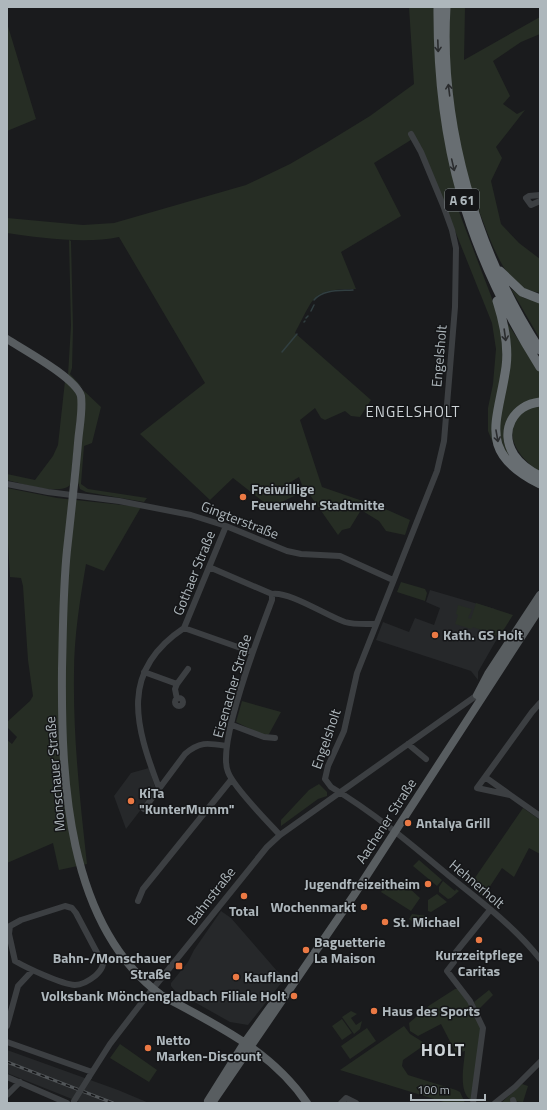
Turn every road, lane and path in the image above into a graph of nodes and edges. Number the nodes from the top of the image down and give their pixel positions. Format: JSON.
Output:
{"nodes":[{"id":1,"x":438,"y":7,"type":"edge"},
{"id":2,"x":446,"y":7,"type":"edge"},
{"id":3,"x":411,"y":134,"type":"dead end"},
{"id":4,"x":540,"y":195,"type":"edge"},
{"id":5,"x":540,"y":200,"type":"edge"},
{"id":6,"x":489,"y":253,"type":"junction"},
{"id":7,"x":487,"y":271,"type":"junction"},
{"id":8,"x":540,"y":299,"type":"edge"},
{"id":9,"x":7,"y":339,"type":"edge"},
{"id":10,"x":540,"y":350,"type":"edge"},
{"id":11,"x":540,"y":367,"type":"edge"},
{"id":12,"x":540,"y":402,"type":"edge"},
{"id":13,"x":540,"y":476,"type":"edge"},
{"id":14,"x":7,"y":484,"type":"edge"},
{"id":15,"x":540,"y":484,"type":"edge"},
{"id":16,"x":73,"y":496,"type":"junction"},
{"id":17,"x":226,"y":526,"type":"junction"},
{"id":18,"x":209,"y":567,"type":"junction"},
{"id":19,"x":393,"y":580,"type":"junction"},
{"id":20,"x":272,"y":594,"type":"junction"},
{"id":21,"x":540,"y":595,"type":"edge"},
{"id":22,"x":540,"y":608,"type":"edge"},
{"id":23,"x":376,"y":624,"type":"junction"},
{"id":24,"x":184,"y":628,"type":"junction"},
{"id":25,"x":252,"y":652,"type":"junction"},
{"id":26,"x":188,"y":669,"type":"dead end"},
{"id":27,"x":144,"y":672,"type":"junction"},
{"id":28,"x":488,"y":674,"type":"junction"},
{"id":29,"x":177,"y":684,"type":"junction"},
{"id":30,"x":490,"y":684,"type":"junction"},
{"id":31,"x":477,"y":695,"type":"junction"},
{"id":32,"x":177,"y":699,"type":"dead end"},
{"id":33,"x":465,"y":703,"type":"junction"},
{"id":34,"x":540,"y":703,"type":"edge"},
{"id":35,"x":232,"y":725,"type":"junction"},
{"id":36,"x":275,"y":738,"type":"dead end"},
{"id":37,"x":408,"y":744,"type":"junction"},
{"id":38,"x":227,"y":746,"type":"junction"},
{"id":39,"x":426,"y":759,"type":"dead end"},
{"id":40,"x":485,"y":776,"type":"junction"},
{"id":41,"x":430,"y":777,"type":"junction"},
{"id":42,"x":231,"y":780,"type":"junction"},
{"id":43,"x":159,"y":788,"type":"junction"},
{"id":44,"x":342,"y":793,"type":"junction"},
{"id":45,"x":510,"y":795,"type":"junction"},
{"id":46,"x":144,"y":809,"type":"dead end"},
{"id":47,"x":540,"y":816,"type":"edge"},
{"id":48,"x":394,"y":832,"type":"junction"},
{"id":49,"x":280,"y":835,"type":"junction"},
{"id":50,"x":138,"y":902,"type":"dead end"},
{"id":51,"x":490,"y":910,"type":"junction"},
{"id":52,"x":8,"y":925,"type":"edge"},
{"id":53,"x":10,"y":950,"type":"edge"},
{"id":54,"x":540,"y":959,"type":"edge"},
{"id":55,"x":32,"y":971,"type":"junction"},
{"id":56,"x":153,"y":989,"type":"junction"},
{"id":57,"x":7,"y":1026,"type":"edge"},
{"id":58,"x":7,"y":1042,"type":"edge"},
{"id":59,"x":248,"y":1044,"type":"junction"},
{"id":60,"x":540,"y":1062,"type":"edge"},
{"id":61,"x":90,"y":1075,"type":"junction"},
{"id":62,"x":7,"y":1077,"type":"edge"},
{"id":63,"x":20,"y":1082,"type":"junction"},
{"id":64,"x":7,"y":1095,"type":"edge"},
{"id":65,"x":73,"y":1102,"type":"edge"},
{"id":66,"x":67,"y":1103,"type":"edge"},
{"id":67,"x":208,"y":1103,"type":"edge"},
{"id":68,"x":212,"y":1103,"type":"edge"},
{"id":69,"x":307,"y":1103,"type":"edge"},
{"id":70,"x":341,"y":1103,"type":"edge"},
{"id":71,"x":353,"y":1103,"type":"edge"},
{"id":72,"x":473,"y":1103,"type":"edge"},
{"id":73,"x":495,"y":1103,"type":"edge"}],
"edges":[{"from":1,"to":7,"type":"highway","number":"A 61","one_way":true},
{"from":6,"to":2,"type":"highway","number":"A 61","one_way":true},
{"from":3,"to":19,"type":"street","name":"Engelsholt"},
{"from":4,"to":5,"type":"street"},
{"from":6,"to":8,"type":"highway"},
{"from":6,"to":10,"type":"highway","number":"A 61"},
{"from":7,"to":11,"type":"highway","number":"A 61"},
{"from":7,"to":15,"type":"highway","one_way":true},
{"from":9,"to":16,"type":"main road","name":"Monschauer Straße"},
{"from":12,"to":13,"type":"highway"},
{"from":14,"to":16,"type":"street","name":"Gingterstraße"},
{"from":16,"to":17,"type":"street","name":"Gingterstraße"},
{"from":16,"to":56,"type":"main road","name":"Monschauer Straße"},
{"from":17,"to":18,"type":"street","name":"Gothaer Straße"},
{"from":17,"to":19,"type":"street","name":"Gingterstraße"},
{"from":18,"to":20,"type":"street"},
{"from":18,"to":24,"type":"street","name":"Gothaer Straße"},
{"from":19,"to":23,"type":"street","name":"Engelsholt"},
{"from":20,"to":23,"type":"street"},
{"from":20,"to":25,"type":"street","name":"Eisenacher Straße"},
{"from":21,"to":28,"type":"main road","name":"Aachener Straße"},
{"from":22,"to":30,"type":"main road","name":"Aachener Straße"},
{"from":23,"to":44,"type":"street","name":"Engelsholt"},
{"from":24,"to":25,"type":"street","name":"Gothaer Straße"},
{"from":24,"to":27,"type":"street","name":"Gothaer Straße"},
{"from":25,"to":35,"type":"street","name":"Eisenacher Straße"},
{"from":26,"to":29,"type":"street"},
{"from":27,"to":29,"type":"street"},
{"from":27,"to":43,"type":"street","name":"Gothaer Straße"},
{"from":28,"to":31,"type":"main road","name":"Aachener Straße"},
{"from":28,"to":33,"type":"street","name":"Bahnstraße"},
{"from":29,"to":32,"type":"street"},
{"from":30,"to":31,"type":"street","name":"Bahnstraße"},
{"from":30,"to":41,"type":"main road","name":"Aachener Straße"},
{"from":31,"to":33,"type":"street","name":"Bahnstraße"},
{"from":31,"to":41,"type":"main road","name":"Aachener Straße"},
{"from":33,"to":37,"type":"street","name":"Bahnstraße"},
{"from":34,"to":40,"type":"street"},
{"from":35,"to":36,"type":"street"},
{"from":35,"to":38,"type":"street","name":"Eisenacher Straße"},
{"from":37,"to":39,"type":"street"},
{"from":37,"to":44,"type":"street","name":"Bahnstraße"},
{"from":38,"to":42,"type":"street","name":"Eisenacher Straße"},
{"from":38,"to":43,"type":"street"},
{"from":40,"to":45,"type":"street"},
{"from":40,"to":45,"type":"street"},
{"from":41,"to":48,"type":"main road","name":"Aachener Straße"},
{"from":42,"to":49,"type":"street","name":"Eisenacher Straße"},
{"from":42,"to":50,"type":"street"},
{"from":43,"to":46,"type":"street"},
{"from":44,"to":48,"type":"street","name":"Engelsholt"},
{"from":44,"to":49,"type":"street","name":"Bahnstraße"},
{"from":45,"to":47,"type":"street"},
{"from":48,"to":51,"type":"street","name":"Hehnerholt"},
{"from":48,"to":59,"type":"main road","name":"Aachener Straße"},
{"from":49,"to":56,"type":"street","name":"Bahnstraße"},
{"from":51,"to":54,"type":"street","name":"Hehnerholt"},
{"from":51,"to":72,"type":"street"},
{"from":52,"to":53,"type":"street"},
{"from":52,"to":55,"type":"street"},
{"from":53,"to":55,"type":"street"},
{"from":55,"to":57,"type":"street"},
{"from":56,"to":59,"type":"main road","name":"Monschauer Straße"},
{"from":56,"to":61,"type":"street","name":"Bahnstraße"},
{"from":58,"to":61,"type":"street"},
{"from":59,"to":67,"type":"main road","name":"Aachener Straße"},
{"from":59,"to":68,"type":"main road","name":"Aachener Straße"},
{"from":59,"to":69,"type":"main road","name":"Monschauer Straße"},
{"from":60,"to":73,"type":"street"},
{"from":61,"to":65,"type":"street","name":"Bahnstraße","bridge":true},
{"from":62,"to":63,"type":"street"},
{"from":63,"to":64,"type":"street"},
{"from":63,"to":66,"type":"street"},
{"from":70,"to":71,"type":"street"}]}
